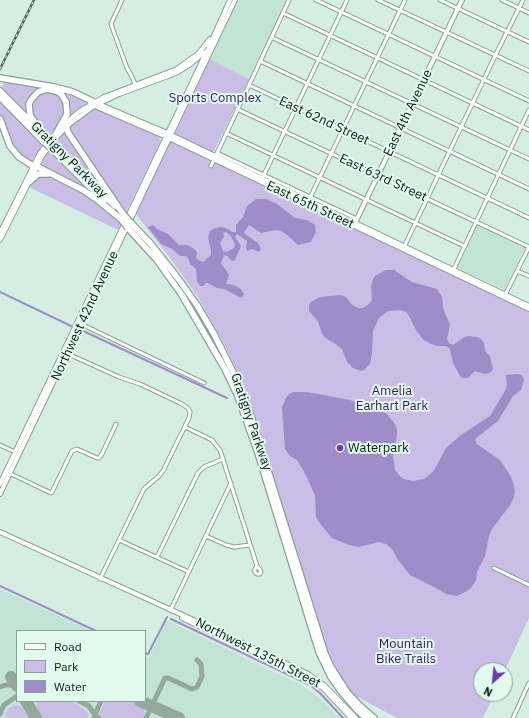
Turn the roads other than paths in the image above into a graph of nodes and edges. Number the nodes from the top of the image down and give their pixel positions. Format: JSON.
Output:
{"nodes":[{"id":1,"x":122,"y":0,"type":"edge"},
{"id":2,"x":230,"y":0,"type":"edge"},
{"id":3,"x":235,"y":0,"type":"edge"},
{"id":4,"x":290,"y":0,"type":"edge"},
{"id":5,"x":316,"y":0,"type":"edge"},
{"id":6,"x":347,"y":0,"type":"edge"},
{"id":7,"x":378,"y":0,"type":"edge"},
{"id":8,"x":404,"y":0,"type":"edge"},
{"id":9,"x":440,"y":0,"type":"edge"},
{"id":10,"x":462,"y":0,"type":"edge"},
{"id":11,"x":502,"y":0,"type":"edge"},
{"id":12,"x":523,"y":0,"type":"edge"},
{"id":13,"x":458,"y":8,"type":"junction"},
{"id":14,"x":519,"y":8,"type":"junction"},
{"id":15,"x":400,"y":10,"type":"junction"},
{"id":16,"x":342,"y":12,"type":"junction"},
{"id":17,"x":283,"y":13,"type":"junction"},
{"id":18,"x":529,"y":13,"type":"edge"},
{"id":19,"x":225,"y":16,"type":"junction"},
{"id":20,"x":218,"y":26,"type":"junction"},
{"id":21,"x":508,"y":32,"type":"junction"},
{"id":22,"x":447,"y":33,"type":"junction"},
{"id":23,"x":388,"y":34,"type":"junction"},
{"id":24,"x":330,"y":36,"type":"junction"},
{"id":25,"x":271,"y":37,"type":"junction"},
{"id":26,"x":216,"y":40,"type":"junction"},
{"id":27,"x":529,"y":42,"type":"edge"},
{"id":28,"x":208,"y":49,"type":"junction"},
{"id":29,"x":495,"y":56,"type":"junction"},
{"id":30,"x":436,"y":57,"type":"junction"},
{"id":31,"x":377,"y":58,"type":"junction"},
{"id":32,"x":319,"y":60,"type":"junction"},
{"id":33,"x":260,"y":61,"type":"junction"},
{"id":34,"x":529,"y":71,"type":"edge"},
{"id":35,"x":3,"y":78,"type":"edge"},
{"id":36,"x":484,"y":79,"type":"junction"},
{"id":37,"x":424,"y":81,"type":"junction"},
{"id":38,"x":366,"y":82,"type":"junction"},
{"id":39,"x":307,"y":84,"type":"junction"},
{"id":40,"x":249,"y":85,"type":"junction"},
{"id":41,"x":136,"y":86,"type":"junction"},
{"id":42,"x":0,"y":91,"type":"edge"},
{"id":43,"x":0,"y":98,"type":"edge"},
{"id":44,"x":110,"y":98,"type":"junction"},
{"id":45,"x":186,"y":98,"type":"junction"},
{"id":46,"x":529,"y":101,"type":"edge"},
{"id":47,"x":473,"y":103,"type":"junction"},
{"id":48,"x":94,"y":104,"type":"junction"},
{"id":49,"x":412,"y":105,"type":"junction"},
{"id":50,"x":354,"y":106,"type":"junction"},
{"id":51,"x":109,"y":108,"type":"junction"},
{"id":52,"x":296,"y":108,"type":"junction"},
{"id":53,"x":237,"y":109,"type":"junction"},
{"id":54,"x":529,"y":110,"type":"edge"},
{"id":55,"x":0,"y":119,"type":"edge"},
{"id":56,"x":67,"y":126,"type":"junction"},
{"id":57,"x":521,"y":126,"type":"junction"},
{"id":58,"x":461,"y":127,"type":"junction"},
{"id":59,"x":401,"y":128,"type":"junction"},
{"id":60,"x":343,"y":130,"type":"junction"},
{"id":61,"x":529,"y":130,"type":"edge"},
{"id":62,"x":284,"y":131,"type":"junction"},
{"id":63,"x":41,"y":132,"type":"junction"},
{"id":64,"x":57,"y":132,"type":"junction"},
{"id":65,"x":226,"y":133,"type":"junction"},
{"id":66,"x":168,"y":136,"type":"junction"},
{"id":67,"x":45,"y":140,"type":"junction"},
{"id":68,"x":510,"y":150,"type":"junction"},
{"id":69,"x":450,"y":151,"type":"junction"},
{"id":70,"x":390,"y":152,"type":"junction"},
{"id":71,"x":331,"y":153,"type":"junction"},
{"id":72,"x":273,"y":155,"type":"junction"},
{"id":73,"x":215,"y":156,"type":"junction"},
{"id":74,"x":529,"y":159,"type":"edge"},
{"id":75,"x":34,"y":166,"type":"junction"},
{"id":76,"x":211,"y":166,"type":"dead end"},
{"id":77,"x":498,"y":174,"type":"junction"},
{"id":78,"x":438,"y":175,"type":"junction"},
{"id":79,"x":55,"y":176,"type":"junction"},
{"id":80,"x":378,"y":176,"type":"junction"},
{"id":81,"x":320,"y":178,"type":"junction"},
{"id":82,"x":262,"y":179,"type":"junction"},
{"id":83,"x":28,"y":183,"type":"junction"},
{"id":84,"x":529,"y":189,"type":"edge"},
{"id":85,"x":487,"y":197,"type":"junction"},
{"id":86,"x":427,"y":199,"type":"junction"},
{"id":87,"x":366,"y":200,"type":"junction"},
{"id":88,"x":309,"y":201,"type":"junction"},
{"id":89,"x":122,"y":217,"type":"junction"},
{"id":90,"x":529,"y":218,"type":"edge"},
{"id":91,"x":476,"y":222,"type":"junction"},
{"id":92,"x":355,"y":223,"type":"junction"},
{"id":93,"x":416,"y":223,"type":"junction"},
{"id":94,"x":130,"y":225,"type":"junction"},
{"id":95,"x":0,"y":233,"type":"edge"},
{"id":96,"x":0,"y":240,"type":"edge"},
{"id":97,"x":464,"y":246,"type":"junction"},
{"id":98,"x":529,"y":247,"type":"edge"},
{"id":99,"x":403,"y":248,"type":"junction"},
{"id":100,"x":453,"y":271,"type":"junction"},
{"id":101,"x":517,"y":271,"type":"junction"},
{"id":102,"x":529,"y":276,"type":"edge"},
{"id":103,"x":94,"y":290,"type":"junction"},
{"id":104,"x":506,"y":296,"type":"junction"},
{"id":105,"x":529,"y":306,"type":"edge"},
{"id":106,"x":529,"y":309,"type":"edge"},
{"id":107,"x":81,"y":324,"type":"junction"},
{"id":108,"x":65,"y":352,"type":"junction"},
{"id":109,"x":204,"y":383,"type":"dead end"},
{"id":110,"x":116,"y":424,"type":"dead end"},
{"id":111,"x":185,"y":426,"type":"junction"},
{"id":112,"x":0,"y":445,"type":"edge"},
{"id":113,"x":17,"y":453,"type":"junction"},
{"id":114,"x":223,"y":459,"type":"junction"},
{"id":115,"x":8,"y":472,"type":"junction"},
{"id":116,"x":231,"y":483,"type":"junction"},
{"id":117,"x":0,"y":484,"type":"edge"},
{"id":118,"x":0,"y":494,"type":"edge"},
{"id":119,"x":0,"y":532,"type":"edge"},
{"id":120,"x":206,"y":536,"type":"junction"},
{"id":121,"x":119,"y":540,"type":"junction"},
{"id":122,"x":250,"y":544,"type":"junction"},
{"id":123,"x":157,"y":557,"type":"junction"},
{"id":124,"x":256,"y":565,"type":"dead end"},
{"id":125,"x":494,"y":568,"type":"dead end"},
{"id":126,"x":189,"y":572,"type":"junction"},
{"id":127,"x":100,"y":579,"type":"junction"},
{"id":128,"x":529,"y":585,"type":"edge"},
{"id":129,"x":172,"y":611,"type":"junction"},
{"id":130,"x":269,"y":657,"type":"junction"},
{"id":131,"x":529,"y":684,"type":"edge"},
{"id":132,"x":351,"y":718,"type":"edge"},
{"id":133,"x":356,"y":718,"type":"edge"},
{"id":134,"x":366,"y":718,"type":"edge"},
{"id":135,"x":374,"y":718,"type":"edge"},
{"id":136,"x":513,"y":718,"type":"edge"}],
"edges":[{"from":1,"to":41,"type":"street"},
{"from":2,"to":19,"type":"main road"},
{"from":3,"to":19,"type":"main road"},
{"from":4,"to":17,"type":"street"},
{"from":5,"to":16,"type":"street"},
{"from":6,"to":16,"type":"street"},
{"from":7,"to":15,"type":"street"},
{"from":8,"to":15,"type":"street"},
{"from":9,"to":13,"type":"street"},
{"from":10,"to":13,"type":"main road","name":"East 4th Avenue"},
{"from":11,"to":14,"type":"street"},
{"from":12,"to":14,"type":"street"},
{"from":13,"to":21,"type":"street"},
{"from":13,"to":22,"type":"main road","name":"East 4th Avenue"},
{"from":14,"to":18,"type":"street"},
{"from":14,"to":21,"type":"street"},
{"from":15,"to":22,"type":"street"},
{"from":15,"to":23,"type":"street"},
{"from":16,"to":23,"type":"street"},
{"from":16,"to":24,"type":"street"},
{"from":17,"to":24,"type":"street"},
{"from":17,"to":25,"type":"street"},
{"from":19,"to":20,"type":"main road"},
{"from":19,"to":26,"type":"main road"},
{"from":20,"to":28,"type":"main road"},
{"from":20,"to":41,"type":"main road"},
{"from":21,"to":27,"type":"street"},
{"from":21,"to":29,"type":"street"},
{"from":22,"to":29,"type":"street"},
{"from":22,"to":30,"type":"main road","name":"East 4th Avenue"},
{"from":23,"to":30,"type":"street"},
{"from":23,"to":31,"type":"street"},
{"from":24,"to":31,"type":"street"},
{"from":24,"to":32,"type":"street"},
{"from":25,"to":32,"type":"street"},
{"from":25,"to":33,"type":"street"},
{"from":26,"to":28,"type":"main road"},
{"from":26,"to":45,"type":"main road"},
{"from":28,"to":41,"type":"main road"},
{"from":28,"to":45,"type":"main road"},
{"from":29,"to":34,"type":"street"},
{"from":29,"to":36,"type":"street"},
{"from":30,"to":36,"type":"street"},
{"from":30,"to":37,"type":"main road","name":"East 4th Avenue"},
{"from":31,"to":37,"type":"street"},
{"from":31,"to":38,"type":"street"},
{"from":32,"to":38,"type":"street"},
{"from":32,"to":39,"type":"street"},
{"from":33,"to":39,"type":"street"},
{"from":33,"to":40,"type":"street"},
{"from":35,"to":48,"type":"highway"},
{"from":36,"to":46,"type":"street"},
{"from":36,"to":47,"type":"street"},
{"from":37,"to":47,"type":"street"},
{"from":37,"to":49,"type":"main road","name":"East 4th Avenue"},
{"from":38,"to":49,"type":"street"},
{"from":38,"to":50,"type":"street"},
{"from":39,"to":50,"type":"street"},
{"from":39,"to":52,"type":"street"},
{"from":40,"to":52,"type":"street","name":"East 62nd Street"},
{"from":40,"to":53,"type":"street"},
{"from":41,"to":44,"type":"main road"},
{"from":41,"to":48,"type":"main road"},
{"from":42,"to":63,"type":"highway","name":"Gratigny Parkway"},
{"from":43,"to":67,"type":"highway","name":"Gratigny Parkway"},
{"from":44,"to":48,"type":"main road"},
{"from":44,"to":51,"type":"main road"},
{"from":45,"to":66,"type":"main road","name":"Northwest 42nd Avenue"},
{"from":47,"to":57,"type":"street"},
{"from":47,"to":58,"type":"street"},
{"from":48,"to":51,"type":"main road","name":"East 65th Street"},
{"from":48,"to":56,"type":"main road"},
{"from":48,"to":64,"type":"main road"},
{"from":48,"to":66,"type":"main road","name":"East 65th Street"},
{"from":49,"to":58,"type":"street"},
{"from":49,"to":59,"type":"main road","name":"East 4th Avenue"},
{"from":50,"to":59,"type":"street"},
{"from":50,"to":60,"type":"street"},
{"from":51,"to":66,"type":"main road","name":"East 65th Street"},
{"from":52,"to":60,"type":"street","name":"East 62nd Street"},
{"from":52,"to":62,"type":"street"},
{"from":53,"to":62,"type":"street","name":"East 63rd Street"},
{"from":53,"to":65,"type":"street"},
{"from":54,"to":57,"type":"street"},
{"from":55,"to":75,"type":"highway"},
{"from":56,"to":75,"type":"main road"},
{"from":56,"to":89,"type":"highway"},
{"from":57,"to":61,"type":"street"},
{"from":57,"to":68,"type":"street"},
{"from":58,"to":68,"type":"street"},
{"from":58,"to":69,"type":"street"},
{"from":59,"to":69,"type":"street"},
{"from":59,"to":70,"type":"main road","name":"East 4th Avenue"},
{"from":60,"to":70,"type":"street","name":"East 62nd Street"},
{"from":60,"to":71,"type":"street"},
{"from":62,"to":71,"type":"street","name":"East 63rd Street"},
{"from":62,"to":72,"type":"street"},
{"from":63,"to":64,"type":"highway"},
{"from":63,"to":67,"type":"highway","name":"Gratigny Parkway"},
{"from":64,"to":75,"type":"main road"},
{"from":65,"to":72,"type":"street"},
{"from":65,"to":73,"type":"street"},
{"from":66,"to":73,"type":"main road","name":"East 65th Street"},
{"from":66,"to":103,"type":"main road","name":"Northwest 42nd Avenue"},
{"from":67,"to":89,"type":"highway","name":"Gratigny Parkway","bridge":true},
{"from":68,"to":74,"type":"street"},
{"from":68,"to":77,"type":"street"},
{"from":69,"to":77,"type":"street"},
{"from":69,"to":78,"type":"street"},
{"from":70,"to":78,"type":"street","name":"East 62nd Street"},
{"from":70,"to":80,"type":"main road","name":"East 4th Avenue"},
{"from":71,"to":80,"type":"street","name":"East 63rd Street"},
{"from":71,"to":81,"type":"street"},
{"from":72,"to":81,"type":"street"},
{"from":72,"to":82,"type":"street"},
{"from":73,"to":76,"type":"street"},
{"from":73,"to":82,"type":"main road","name":"East 65th Street"},
{"from":75,"to":79,"type":"highway"},
{"from":75,"to":83,"type":"main road"},
{"from":75,"to":95,"type":"main road"},
{"from":77,"to":84,"type":"street"},
{"from":77,"to":85,"type":"street"},
{"from":78,"to":85,"type":"street","name":"East 62nd Street"},
{"from":78,"to":86,"type":"street"},
{"from":79,"to":83,"type":"highway"},
{"from":79,"to":89,"type":"highway"},
{"from":80,"to":86,"type":"street","name":"East 63rd Street"},
{"from":80,"to":87,"type":"main road","name":"East 4th Avenue"},
{"from":81,"to":87,"type":"street"},
{"from":81,"to":88,"type":"street"},
{"from":82,"to":88,"type":"main road","name":"East 65th Street"},
{"from":83,"to":96,"type":"main road"},
{"from":85,"to":90,"type":"street","name":"East 62nd Street"},
{"from":85,"to":91,"type":"street"},
{"from":86,"to":91,"type":"street","name":"East 63rd Street"},
{"from":86,"to":93,"type":"street"},
{"from":87,"to":92,"type":"main road","name":"East 4th Avenue"},
{"from":87,"to":93,"type":"street"},
{"from":88,"to":92,"type":"main road","name":"East 65th Street"},
{"from":89,"to":94,"type":"highway","name":"Gratigny Parkway","bridge":true},
{"from":91,"to":97,"type":"street"},
{"from":91,"to":98,"type":"street","name":"East 63rd Street"},
{"from":92,"to":99,"type":"main road","name":"East 65th Street"},
{"from":93,"to":97,"type":"street"},
{"from":93,"to":99,"type":"street"},
{"from":94,"to":134,"type":"highway","name":"Gratigny Parkway"},
{"from":94,"to":135,"type":"highway","name":"Gratigny Parkway"},
{"from":97,"to":100,"type":"street"},
{"from":98,"to":101,"type":"street"},
{"from":99,"to":100,"type":"main road","name":"East 65th Street"},
{"from":100,"to":104,"type":"main road","name":"East 65th Street"},
{"from":101,"to":102,"type":"street"},
{"from":101,"to":104,"type":"street"},
{"from":103,"to":107,"type":"main road","name":"Northwest 42nd Avenue"},
{"from":103,"to":108,"type":"main road","name":"Northwest 42nd Avenue"},
{"from":104,"to":105,"type":"main road","name":"East 65th Street"},
{"from":104,"to":106,"type":"main road","name":"East 65th Street"},
{"from":107,"to":108,"type":"main road","name":"Northwest 42nd Avenue"},
{"from":107,"to":109,"type":"street"},
{"from":108,"to":111,"type":"street"},
{"from":108,"to":113,"type":"main road","name":"Northwest 42nd Avenue"},
{"from":110,"to":115,"type":"street"},
{"from":111,"to":114,"type":"street"},
{"from":111,"to":121,"type":"street"},
{"from":112,"to":113,"type":"street"},
{"from":113,"to":115,"type":"main road","name":"Northwest 42nd Avenue"},
{"from":114,"to":116,"type":"street"},
{"from":114,"to":123,"type":"street"},
{"from":115,"to":117,"type":"main road","name":"Northwest 42nd Avenue"},
{"from":115,"to":118,"type":"main road","name":"Northwest 42nd Avenue"},
{"from":116,"to":120,"type":"street"},
{"from":116,"to":122,"type":"street"},
{"from":119,"to":127,"type":"main road","name":"Northwest 135th Street"},
{"from":120,"to":122,"type":"street"},
{"from":120,"to":126,"type":"street"},
{"from":121,"to":123,"type":"street"},
{"from":121,"to":127,"type":"street"},
{"from":122,"to":124,"type":"street"},
{"from":123,"to":126,"type":"street"},
{"from":125,"to":128,"type":"street"},
{"from":126,"to":129,"type":"street"},
{"from":127,"to":129,"type":"main road","name":"Northwest 135th Street"},
{"from":129,"to":130,"type":"main road","name":"Northwest 135th Street"},
{"from":130,"to":132,"type":"main road","name":"Northwest 135th Street"},
{"from":130,"to":133,"type":"main road","name":"Northwest 135th Street"},
{"from":131,"to":136,"type":"street"}]}
